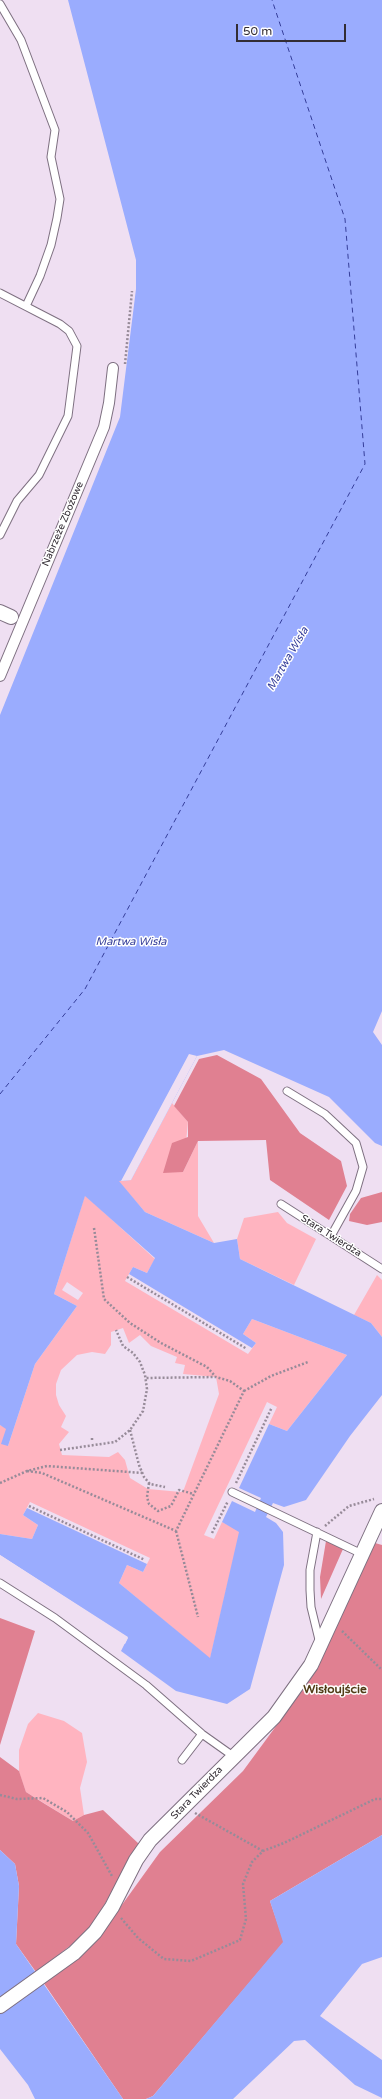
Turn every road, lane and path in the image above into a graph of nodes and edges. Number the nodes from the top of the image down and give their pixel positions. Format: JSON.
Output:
{"nodes":[{"id":1,"x":0,"y":4,"type":"edge"},
{"id":2,"x":0,"y":293,"type":"edge"},
{"id":3,"x":26,"y":306,"type":"junction"},
{"id":4,"x":113,"y":368,"type":"dead end"},
{"id":5,"x":0,"y":535,"type":"edge"},
{"id":6,"x":11,"y":618,"type":"edge"},
{"id":7,"x":0,"y":676,"type":"edge"},
{"id":8,"x":287,"y":1091,"type":"dead end"},
{"id":9,"x":281,"y":1204,"type":"dead end"},
{"id":10,"x":94,"y":1228,"type":"dead end"},
{"id":11,"x":331,"y":1236,"type":"junction"},
{"id":12,"x":382,"y":1269,"type":"edge"},
{"id":13,"x":127,"y":1277,"type":"dead end"},
{"id":14,"x":116,"y":1330,"type":"dead end"},
{"id":15,"x":248,"y":1349,"type":"dead end"},
{"id":16,"x":308,"y":1362,"type":"dead end"},
{"id":17,"x":216,"y":1377,"type":"junction"},
{"id":18,"x":145,"y":1378,"type":"junction"},
{"id":19,"x":244,"y":1392,"type":"junction"},
{"id":20,"x":272,"y":1407,"type":"dead end"},
{"id":21,"x":130,"y":1430,"type":"junction"},
{"id":22,"x":60,"y":1450,"type":"dead end"},
{"id":23,"x":27,"y":1471,"type":"junction"},
{"id":24,"x":143,"y":1473,"type":"junction"},
{"id":25,"x":0,"y":1482,"type":"edge"},
{"id":26,"x":149,"y":1483,"type":"junction"},
{"id":27,"x":165,"y":1487,"type":"dead end"},
{"id":28,"x":232,"y":1492,"type":"junction"},
{"id":29,"x":194,"y":1494,"type":"junction"},
{"id":30,"x":379,"y":1504,"type":"edge"},
{"id":31,"x":28,"y":1506,"type":"dead end"},
{"id":32,"x":176,"y":1532,"type":"junction"},
{"id":33,"x":317,"y":1532,"type":"junction"},
{"id":34,"x":212,"y":1533,"type":"dead end"},
{"id":35,"x":362,"y":1554,"type":"junction"},
{"id":36,"x":145,"y":1560,"type":"dead end"},
{"id":37,"x":0,"y":1583,"type":"edge"},
{"id":38,"x":198,"y":1617,"type":"dead end"},
{"id":39,"x":332,"y":1621,"type":"junction"},
{"id":40,"x":320,"y":1645,"type":"junction"},
{"id":41,"x":382,"y":1670,"type":"edge"},
{"id":42,"x":202,"y":1734,"type":"junction"},
{"id":43,"x":233,"y":1756,"type":"junction"},
{"id":44,"x":182,"y":1760,"type":"dead end"},
{"id":45,"x":0,"y":1795,"type":"edge"},
{"id":46,"x":382,"y":1799,"type":"edge"},
{"id":47,"x":184,"y":1806,"type":"junction"},
{"id":48,"x":263,"y":1851,"type":"junction"},
{"id":49,"x":120,"y":1891,"type":"junction"},
{"id":50,"x":112,"y":1907,"type":"junction"},
{"id":51,"x":0,"y":2006,"type":"edge"}],
"edges":[{"from":1,"to":3,"type":"lane"},
{"from":2,"to":3,"type":"lane"},
{"from":3,"to":5,"type":"lane"},
{"from":4,"to":6,"type":"street","name":"Nabrzeże Zbożowe"},
{"from":6,"to":7,"type":"street","name":"Nabrzeże Zbożowe"},
{"from":8,"to":11,"type":"lane"},
{"from":9,"to":11,"type":"lane","name":"Stara Twierdza"},
{"from":10,"to":17,"type":"path"},
{"from":11,"to":12,"type":"lane","name":"Stara Twierdza"},
{"from":13,"to":15,"type":"path"},
{"from":14,"to":18,"type":"path"},
{"from":16,"to":19,"type":"path"},
{"from":17,"to":18,"type":"path"},
{"from":17,"to":19,"type":"path"},
{"from":18,"to":21,"type":"path"},
{"from":19,"to":29,"type":"path"},
{"from":20,"to":28,"type":"path"},
{"from":21,"to":22,"type":"path"},
{"from":21,"to":24,"type":"path"},
{"from":23,"to":24,"type":"path"},
{"from":23,"to":25,"type":"path"},
{"from":23,"to":32,"type":"path"},
{"from":24,"to":26,"type":"path"},
{"from":26,"to":27,"type":"path"},
{"from":26,"to":29,"type":"path"},
{"from":28,"to":33,"type":"lane"},
{"from":28,"to":34,"type":"path"},
{"from":29,"to":32,"type":"path"},
{"from":30,"to":33,"type":"path"},
{"from":30,"to":35,"type":"street","name":"Stara Twierdza"},
{"from":31,"to":36,"type":"path"},
{"from":32,"to":38,"type":"path"},
{"from":33,"to":35,"type":"lane"},
{"from":33,"to":40,"type":"lane"},
{"from":35,"to":39,"type":"street","name":"Stara Twierdza"},
{"from":37,"to":42,"type":"lane"},
{"from":39,"to":40,"type":"street","name":"Stara Twierdza"},
{"from":39,"to":41,"type":"path"},
{"from":40,"to":43,"type":"street","name":"Stara Twierdza"},
{"from":42,"to":43,"type":"lane"},
{"from":42,"to":44,"type":"lane"},
{"from":43,"to":47,"type":"street","name":"Stara Twierdza"},
{"from":45,"to":49,"type":"path"},
{"from":46,"to":48,"type":"path"},
{"from":47,"to":48,"type":"path"},
{"from":47,"to":49,"type":"street","name":"Stara Twierdza"},
{"from":48,"to":50,"type":"path"},
{"from":49,"to":50,"type":"street","name":"Stara Twierdza"},
{"from":50,"to":51,"type":"street","name":"Stara Twierdza"}]}
